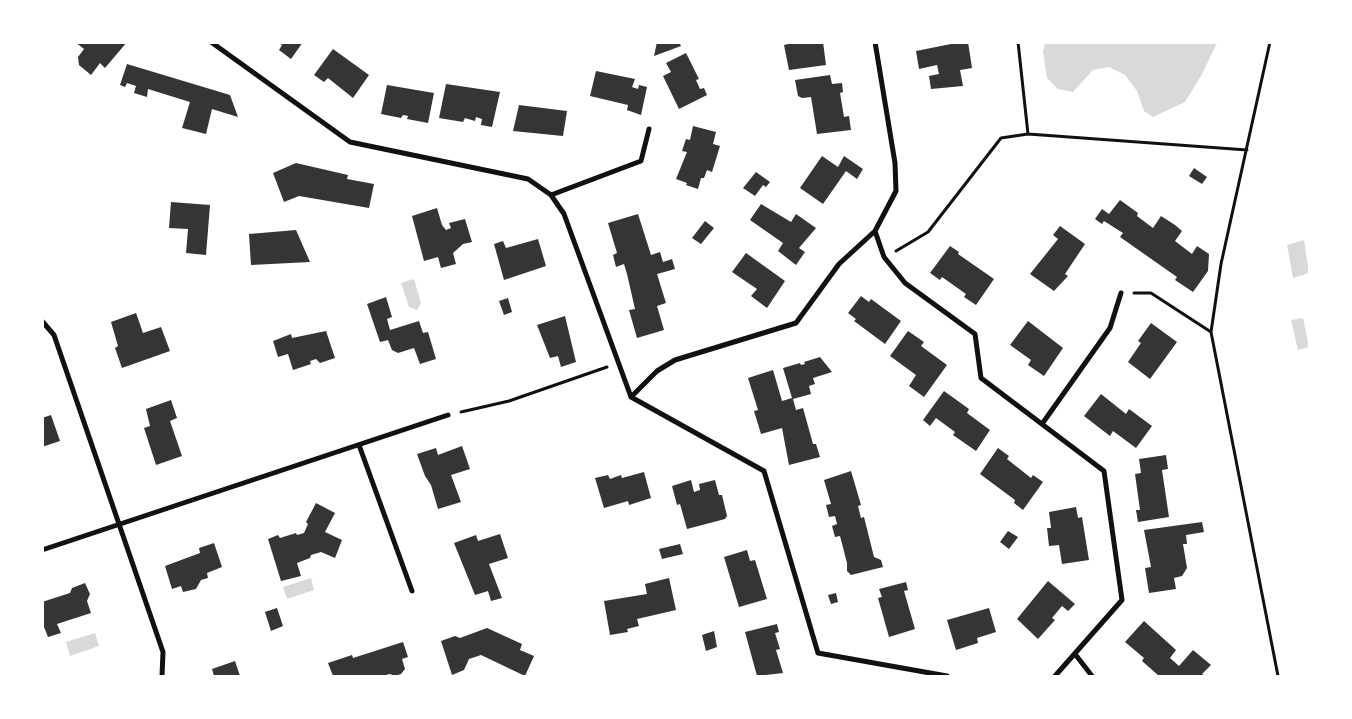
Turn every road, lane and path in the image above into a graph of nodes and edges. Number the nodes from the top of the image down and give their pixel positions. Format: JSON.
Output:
{"nodes":[{"id":1,"x":211,"y":42,"type":"edge"},
{"id":2,"x":875,"y":42,"type":"edge"},
{"id":3,"x":1018,"y":42,"type":"edge"},
{"id":4,"x":1270,"y":42,"type":"edge"},
{"id":5,"x":649,"y":129,"type":"dead end"},
{"id":6,"x":1028,"y":134,"type":"junction"},
{"id":7,"x":1246,"y":150,"type":"junction"},
{"id":8,"x":551,"y":195,"type":"junction"},
{"id":9,"x":875,"y":231,"type":"junction"},
{"id":10,"x":884,"y":257,"type":"junction"},
{"id":11,"x":1120,"y":293,"type":"joint"},
{"id":12,"x":42,"y":321,"type":"edge"},
{"id":13,"x":1211,"y":332,"type":"junction"},
{"id":14,"x":619,"y":362,"type":"junction"},
{"id":15,"x":631,"y":397,"type":"junction"},
{"id":16,"x":448,"y":415,"type":"joint"},
{"id":17,"x":1042,"y":424,"type":"junction"},
{"id":18,"x":359,"y":445,"type":"junction"},
{"id":19,"x":120,"y":525,"type":"junction"},
{"id":20,"x":42,"y":550,"type":"edge"},
{"id":21,"x":412,"y":591,"type":"dead end"},
{"id":22,"x":1075,"y":654,"type":"junction"},
{"id":23,"x":162,"y":676,"type":"edge"},
{"id":24,"x":947,"y":676,"type":"edge"},
{"id":25,"x":1055,"y":676,"type":"edge"},
{"id":26,"x":1092,"y":676,"type":"edge"},
{"id":27,"x":1278,"y":676,"type":"edge"}],
"edges":[{"from":1,"to":8,"type":"street"},
{"from":2,"to":9,"type":"street"},
{"from":3,"to":6,"type":"path"},
{"from":4,"to":7,"type":"path"},
{"from":5,"to":8,"type":"street"},
{"from":6,"to":7,"type":"path"},
{"from":6,"to":10,"type":"path"},
{"from":7,"to":13,"type":"path"},
{"from":8,"to":14,"type":"street"},
{"from":9,"to":10,"type":"street"},
{"from":9,"to":15,"type":"street"},
{"from":10,"to":17,"type":"street"},
{"from":11,"to":13,"type":"path"},
{"from":11,"to":17,"type":"street"},
{"from":12,"to":19,"type":"street"},
{"from":13,"to":27,"type":"path"},
{"from":14,"to":15,"type":"street"},
{"from":14,"to":16,"type":"path"},
{"from":15,"to":24,"type":"street"},
{"from":16,"to":18,"type":"street"},
{"from":17,"to":22,"type":"street"},
{"from":18,"to":19,"type":"street"},
{"from":18,"to":21,"type":"street"},
{"from":19,"to":20,"type":"street"},
{"from":19,"to":23,"type":"street"},
{"from":22,"to":25,"type":"street"},
{"from":22,"to":26,"type":"street"}]}
